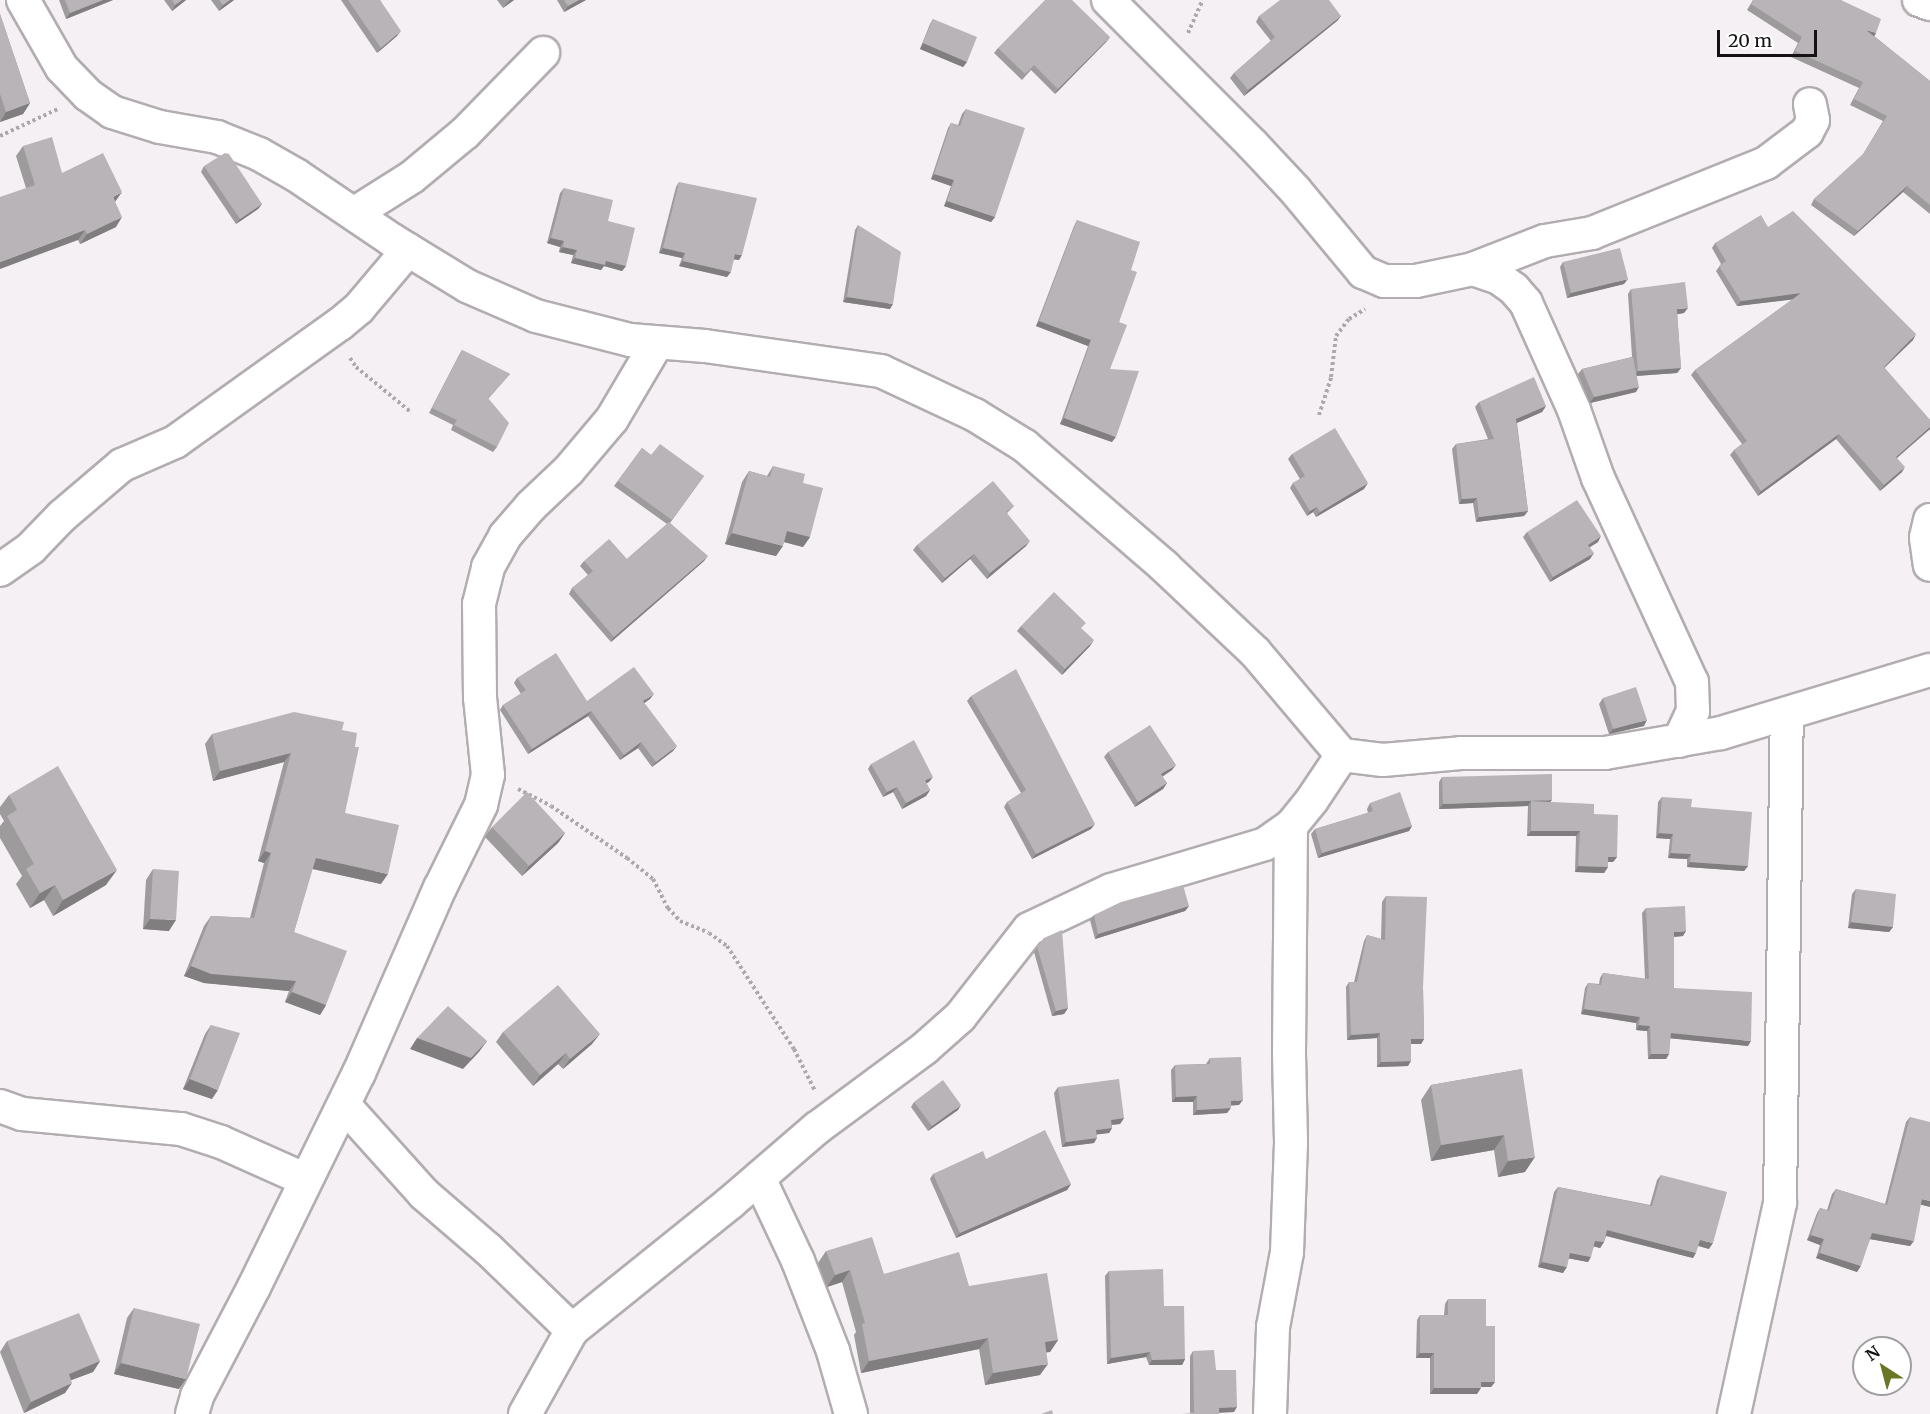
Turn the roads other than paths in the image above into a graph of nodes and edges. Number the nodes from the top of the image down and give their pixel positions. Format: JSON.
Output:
{"nodes":[{"id":1,"x":23,"y":0,"type":"edge"},
{"id":2,"x":1108,"y":0,"type":"edge"},
{"id":3,"x":1919,"y":0,"type":"edge"},
{"id":4,"x":1930,"y":4,"type":"edge"},
{"id":5,"x":543,"y":53,"type":"dead end"},
{"id":6,"x":1810,"y":104,"type":"dead end"},
{"id":7,"x":355,"y":213,"type":"junction"},
{"id":8,"x":408,"y":250,"type":"junction"},
{"id":9,"x":1473,"y":269,"type":"junction"},
{"id":10,"x":657,"y":344,"type":"junction"},
{"id":11,"x":1930,"y":520,"type":"edge"},
{"id":12,"x":1930,"y":565,"type":"edge"},
{"id":13,"x":0,"y":570,"type":"edge"},
{"id":14,"x":1930,"y":670,"type":"edge"},
{"id":15,"x":1787,"y":714,"type":"junction"},
{"id":16,"x":1679,"y":741,"type":"junction"},
{"id":17,"x":1342,"y":755,"type":"junction"},
{"id":18,"x":1291,"y":826,"type":"junction"},
{"id":19,"x":344,"y":1105,"type":"junction"},
{"id":20,"x":0,"y":1106,"type":"edge"},
{"id":21,"x":759,"y":1178,"type":"junction"},
{"id":22,"x":306,"y":1180,"type":"junction"},
{"id":23,"x":572,"y":1330,"type":"junction"},
{"id":24,"x":192,"y":1414,"type":"edge"},
{"id":25,"x":525,"y":1414,"type":"edge"},
{"id":26,"x":851,"y":1414,"type":"edge"},
{"id":27,"x":1270,"y":1414,"type":"edge"},
{"id":28,"x":1734,"y":1414,"type":"edge"}],
"edges":[{"from":1,"to":7,"type":"street"},
{"from":2,"to":9,"type":"street"},
{"from":3,"to":4,"type":"street"},
{"from":5,"to":7,"type":"street"},
{"from":6,"to":9,"type":"street"},
{"from":7,"to":8,"type":"street"},
{"from":8,"to":10,"type":"street"},
{"from":8,"to":13,"type":"street"},
{"from":9,"to":16,"type":"street"},
{"from":10,"to":17,"type":"street"},
{"from":10,"to":19,"type":"street"},
{"from":11,"to":12,"type":"street"},
{"from":14,"to":15,"type":"street"},
{"from":15,"to":16,"type":"street"},
{"from":15,"to":28,"type":"street"},
{"from":16,"to":17,"type":"street"},
{"from":17,"to":18,"type":"street"},
{"from":18,"to":21,"type":"street"},
{"from":18,"to":27,"type":"street"},
{"from":19,"to":22,"type":"street"},
{"from":19,"to":23,"type":"street"},
{"from":20,"to":22,"type":"street"},
{"from":21,"to":23,"type":"street"},
{"from":21,"to":26,"type":"street"},
{"from":22,"to":24,"type":"street"},
{"from":23,"to":25,"type":"street"}]}
